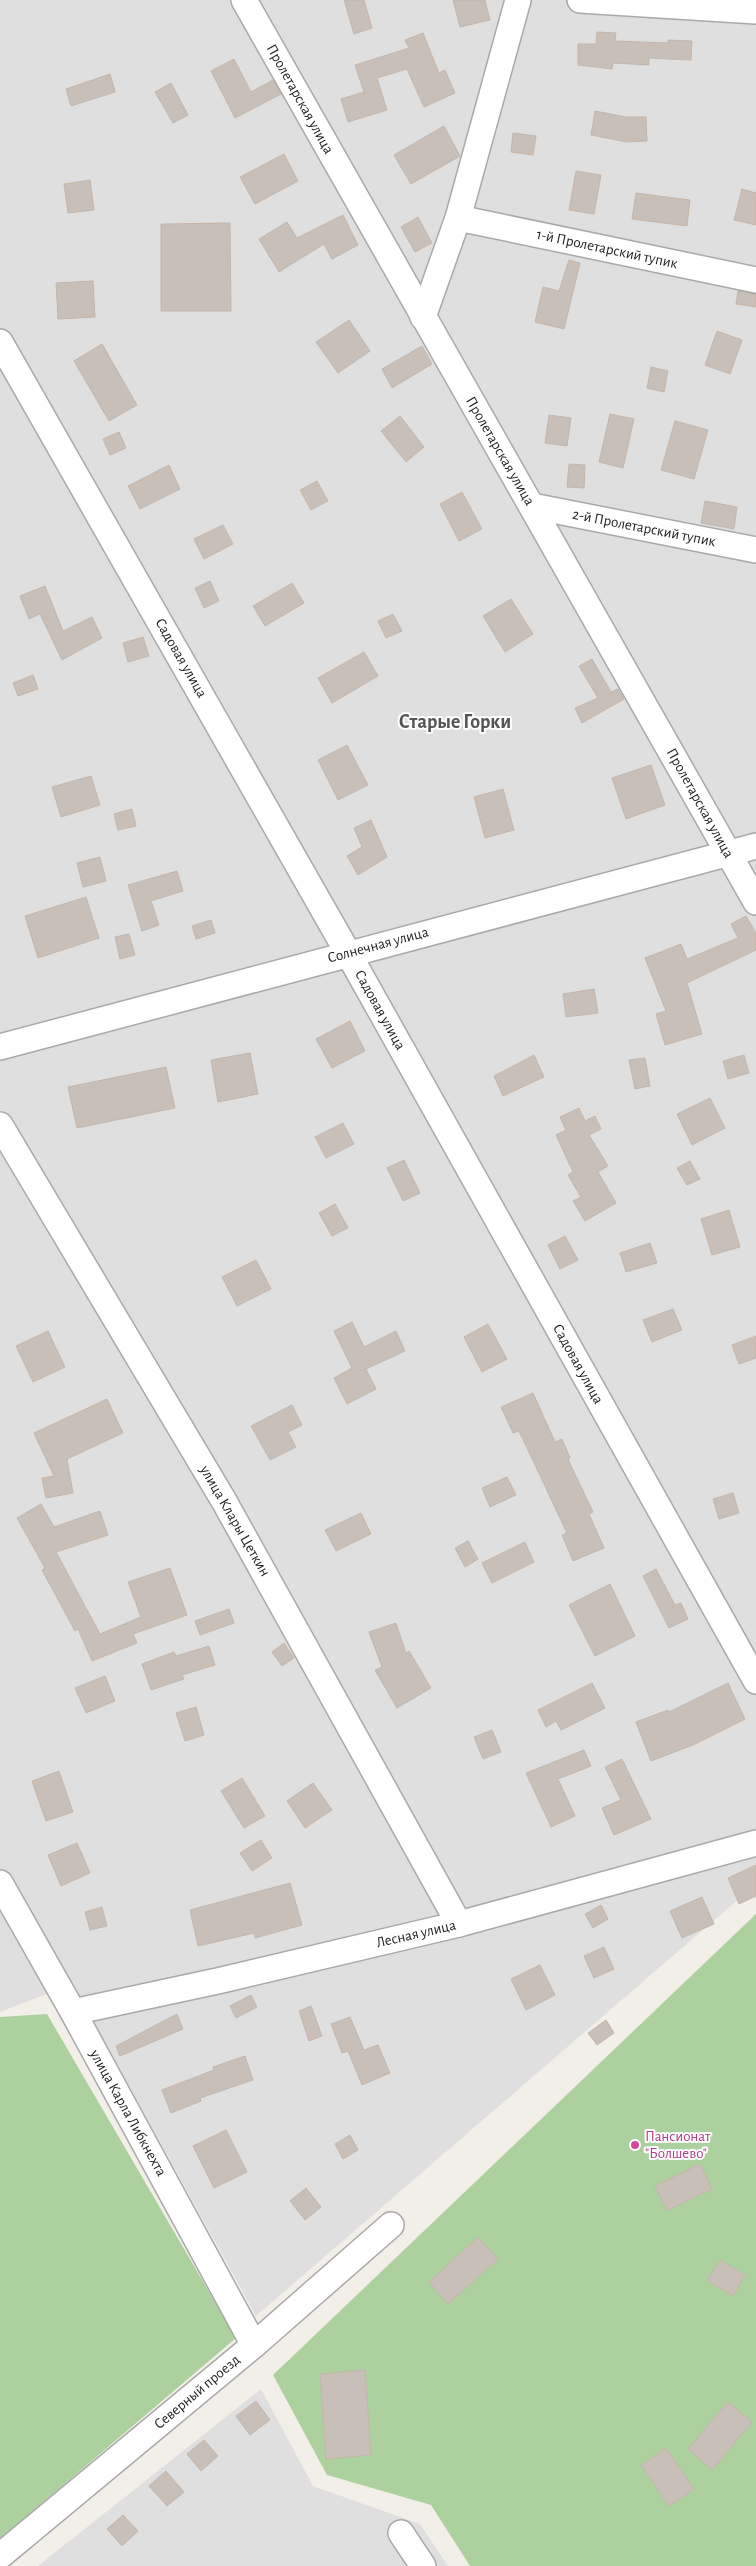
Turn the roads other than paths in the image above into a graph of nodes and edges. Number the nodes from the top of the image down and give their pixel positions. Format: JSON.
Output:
{"nodes":[{"id":1,"x":244,"y":0,"type":"edge"},
{"id":2,"x":518,"y":0,"type":"edge"},
{"id":3,"x":580,"y":0,"type":"edge"},
{"id":4,"x":756,"y":11,"type":"edge"},
{"id":5,"x":458,"y":218,"type":"junction"},
{"id":6,"x":756,"y":280,"type":"edge"},
{"id":7,"x":423,"y":317,"type":"junction"},
{"id":8,"x":0,"y":342,"type":"edge"},
{"id":9,"x":532,"y":506,"type":"junction"},
{"id":10,"x":756,"y":550,"type":"edge"},
{"id":11,"x":756,"y":846,"type":"edge"},
{"id":12,"x":728,"y":854,"type":"junction"},
{"id":13,"x":756,"y":902,"type":"edge"},
{"id":14,"x":348,"y":953,"type":"junction"},
{"id":15,"x":0,"y":1047,"type":"edge"},
{"id":16,"x":0,"y":1125,"type":"edge"},
{"id":17,"x":756,"y":1681,"type":"edge"},
{"id":18,"x":756,"y":1843,"type":"edge"},
{"id":19,"x":0,"y":1883,"type":"edge"},
{"id":20,"x":458,"y":1924,"type":"junction"},
{"id":21,"x":73,"y":2012,"type":"junction"},
{"id":22,"x":391,"y":2225,"type":"dead end"},
{"id":23,"x":254,"y":2345,"type":"junction"},
{"id":24,"x":401,"y":2533,"type":"dead end"},
{"id":25,"x":0,"y":2556,"type":"edge"},
{"id":26,"x":423,"y":2566,"type":"edge"}],
"edges":[{"from":1,"to":7,"type":"street","name":"Пролетарская улица"},
{"from":2,"to":5,"type":"street"},
{"from":3,"to":4,"type":"street"},
{"from":5,"to":6,"type":"street","name":"1-й Пролетарский тупик"},
{"from":5,"to":7,"type":"street"},
{"from":7,"to":9,"type":"street","name":"Пролетарская улица"},
{"from":8,"to":14,"type":"street","name":"Садовая улица"},
{"from":9,"to":10,"type":"street","name":"2-й Пролетарский тупик"},
{"from":9,"to":12,"type":"street","name":"Пролетарская улица"},
{"from":11,"to":12,"type":"street","name":"Солнечная улица"},
{"from":12,"to":13,"type":"street","name":"Пролетарская улица"},
{"from":12,"to":14,"type":"street","name":"Солнечная улица"},
{"from":14,"to":15,"type":"street","name":"Солнечная улица"},
{"from":14,"to":17,"type":"street","name":"Садовая улица"},
{"from":16,"to":20,"type":"street","name":"улица Клары Цеткин"},
{"from":18,"to":20,"type":"street","name":"Лесная улица"},
{"from":19,"to":21,"type":"street","name":"улица Карла Либкнехта"},
{"from":20,"to":21,"type":"street","name":"Лесная улица"},
{"from":21,"to":23,"type":"street","name":"улица Карла Либкнехта"},
{"from":22,"to":23,"type":"street","name":"Северный проезд"},
{"from":23,"to":25,"type":"street","name":"Северный проезд"},
{"from":24,"to":26,"type":"street"}]}
